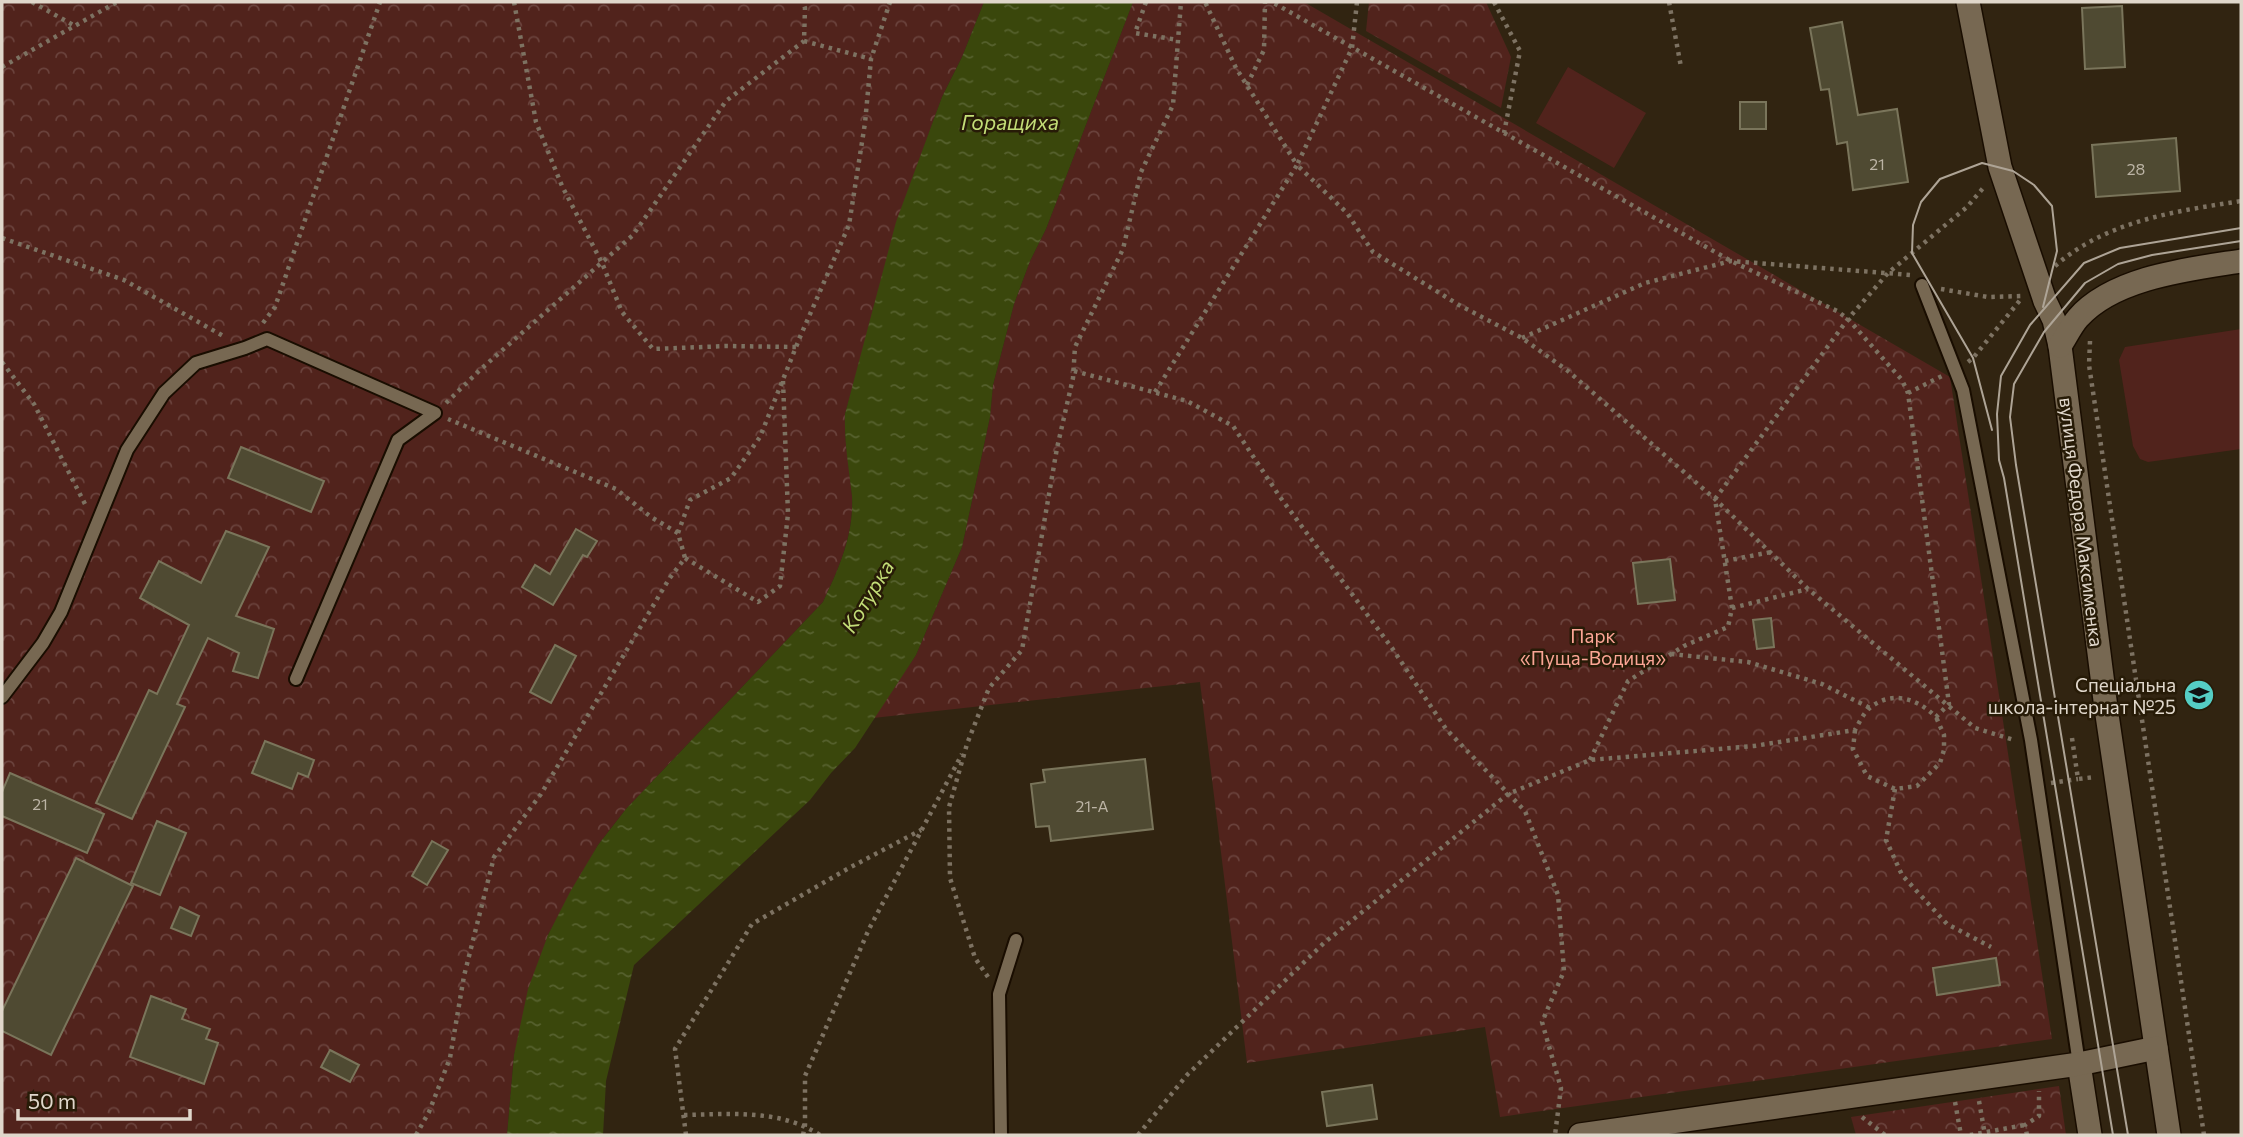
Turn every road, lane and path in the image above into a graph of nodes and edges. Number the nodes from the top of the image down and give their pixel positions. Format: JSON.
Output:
{"nodes":[{"id":1,"x":32,"y":2,"type":"edge"},
{"id":2,"x":117,"y":2,"type":"edge"},
{"id":3,"x":380,"y":2,"type":"edge"},
{"id":4,"x":514,"y":2,"type":"edge"},
{"id":5,"x":803,"y":2,"type":"edge"},
{"id":6,"x":890,"y":2,"type":"edge"},
{"id":7,"x":1146,"y":2,"type":"edge"},
{"id":8,"x":1181,"y":2,"type":"edge"},
{"id":9,"x":1205,"y":2,"type":"edge"},
{"id":10,"x":1265,"y":2,"type":"edge"},
{"id":11,"x":1272,"y":2,"type":"edge"},
{"id":12,"x":1358,"y":2,"type":"edge"},
{"id":13,"x":1494,"y":2,"type":"edge"},
{"id":14,"x":1669,"y":2,"type":"edge"},
{"id":15,"x":1968,"y":2,"type":"edge"},
{"id":16,"x":75,"y":26,"type":"junction"},
{"id":17,"x":1178,"y":40,"type":"junction"},
{"id":18,"x":803,"y":41,"type":"junction"},
{"id":19,"x":1352,"y":48,"type":"junction"},
{"id":20,"x":871,"y":60,"type":"junction"},
{"id":21,"x":2,"y":67,"type":"edge"},
{"id":22,"x":1681,"y":67,"type":"dead end"},
{"id":23,"x":1247,"y":85,"type":"junction"},
{"id":24,"x":1504,"y":133,"type":"junction"},
{"id":25,"x":1297,"y":165,"type":"junction"},
{"id":26,"x":2000,"y":167,"type":"junction"},
{"id":27,"x":2241,"y":201,"type":"edge"},
{"id":28,"x":2,"y":238,"type":"edge"},
{"id":29,"x":1731,"y":261,"type":"junction"},
{"id":30,"x":2241,"y":261,"type":"edge"},
{"id":31,"x":602,"y":263,"type":"junction"},
{"id":32,"x":1888,"y":273,"type":"junction"},
{"id":33,"x":1922,"y":285,"type":"junction"},
{"id":34,"x":2035,"y":291,"type":"junction"},
{"id":35,"x":1848,"y":319,"type":"junction"},
{"id":36,"x":198,"y":322,"type":"dead end"},
{"id":37,"x":2092,"y":337,"type":"dead end"},
{"id":38,"x":1521,"y":338,"type":"junction"},
{"id":39,"x":2060,"y":346,"type":"junction"},
{"id":40,"x":796,"y":347,"type":"junction"},
{"id":41,"x":246,"y":348,"type":"junction"},
{"id":42,"x":2,"y":362,"type":"edge"},
{"id":43,"x":1956,"y":370,"type":"junction"},
{"id":44,"x":1074,"y":371,"type":"junction"},
{"id":45,"x":783,"y":378,"type":"junction"},
{"id":46,"x":1155,"y":392,"type":"junction"},
{"id":47,"x":1908,"y":393,"type":"junction"},
{"id":48,"x":435,"y":413,"type":"junction"},
{"id":49,"x":1715,"y":499,"type":"junction"},
{"id":50,"x":96,"y":526,"type":"junction"},
{"id":51,"x":678,"y":533,"type":"junction"},
{"id":52,"x":1772,"y":552,"type":"junction"},
{"id":53,"x":685,"y":558,"type":"junction"},
{"id":54,"x":1724,"y":561,"type":"junction"},
{"id":55,"x":1808,"y":589,"type":"junction"},
{"id":56,"x":1732,"y":608,"type":"junction"},
{"id":57,"x":1671,"y":654,"type":"junction"},
{"id":58,"x":296,"y":679,"type":"dead end"},
{"id":59,"x":2,"y":697,"type":"edge"},
{"id":60,"x":1949,"y":704,"type":"junction"},
{"id":61,"x":1870,"y":708,"type":"junction"},
{"id":62,"x":1936,"y":717,"type":"junction"},
{"id":63,"x":1855,"y":730,"type":"junction"},
{"id":64,"x":2031,"y":740,"type":"junction"},
{"id":65,"x":967,"y":744,"type":"junction"},
{"id":66,"x":1590,"y":760,"type":"junction"},
{"id":67,"x":1895,"y":789,"type":"junction"},
{"id":68,"x":1508,"y":794,"type":"junction"},
{"id":69,"x":922,"y":830,"type":"junction"},
{"id":70,"x":1016,"y":940,"type":"dead end"},
{"id":71,"x":1991,"y":947,"type":"dead end"},
{"id":72,"x":999,"y":994,"type":"junction"},
{"id":73,"x":2156,"y":1048,"type":"junction"},
{"id":74,"x":2079,"y":1064,"type":"junction"},
{"id":75,"x":1975,"y":1079,"type":"junction"},
{"id":76,"x":1952,"y":1082,"type":"junction"},
{"id":77,"x":2039,"y":1087,"type":"dead end"},
{"id":78,"x":1856,"y":1112,"type":"dead end"},
{"id":79,"x":684,"y":1115,"type":"junction"},
{"id":80,"x":805,"y":1125,"type":"junction"},
{"id":81,"x":2025,"y":1125,"type":"junction"},
{"id":82,"x":1984,"y":1134,"type":"edge"},
{"id":83,"x":416,"y":1135,"type":"edge"},
{"id":84,"x":686,"y":1135,"type":"edge"},
{"id":85,"x":803,"y":1135,"type":"edge"},
{"id":86,"x":820,"y":1135,"type":"edge"},
{"id":87,"x":1001,"y":1135,"type":"edge"},
{"id":88,"x":1138,"y":1135,"type":"edge"},
{"id":89,"x":1555,"y":1135,"type":"edge"},
{"id":90,"x":1580,"y":1135,"type":"edge"},
{"id":91,"x":1885,"y":1135,"type":"edge"},
{"id":92,"x":1961,"y":1135,"type":"edge"},
{"id":93,"x":1970,"y":1135,"type":"edge"},
{"id":94,"x":2027,"y":1135,"type":"edge"},
{"id":95,"x":2090,"y":1135,"type":"edge"},
{"id":96,"x":2169,"y":1135,"type":"edge"},
{"id":97,"x":2204,"y":1135,"type":"edge"}],
"edges":[{"from":1,"to":16,"type":"path"},
{"from":2,"to":16,"type":"path"},
{"from":3,"to":41,"type":"path"},
{"from":4,"to":31,"type":"path"},
{"from":5,"to":18,"type":"path"},
{"from":6,"to":20,"type":"path"},
{"from":7,"to":17,"type":"path"},
{"from":8,"to":17,"type":"path"},
{"from":9,"to":23,"type":"path"},
{"from":10,"to":23,"type":"path"},
{"from":11,"to":19,"type":"path"},
{"from":12,"to":19,"type":"path"},
{"from":13,"to":24,"type":"path"},
{"from":14,"to":22,"type":"path"},
{"from":15,"to":26,"type":"street","name":"вулиця Федора Максименка"},
{"from":16,"to":21,"type":"path"},
{"from":17,"to":44,"type":"path"},
{"from":18,"to":20,"type":"path"},
{"from":18,"to":31,"type":"path"},
{"from":19,"to":24,"type":"path"},
{"from":19,"to":25,"type":"path"},
{"from":20,"to":40,"type":"path"},
{"from":23,"to":25,"type":"path"},
{"from":24,"to":29,"type":"path"},
{"from":25,"to":38,"type":"path"},
{"from":25,"to":46,"type":"path"},
{"from":26,"to":32,"type":"path"},
{"from":26,"to":34,"type":"street","name":"вулиця Федора Максименка"},
{"from":27,"to":34,"type":"path"},
{"from":28,"to":36,"type":"path"},
{"from":29,"to":32,"type":"path"},
{"from":29,"to":35,"type":"path"},
{"from":29,"to":38,"type":"path"},
{"from":30,"to":39,"type":"street"},
{"from":31,"to":40,"type":"path"},
{"from":31,"to":48,"type":"path"},
{"from":32,"to":33,"type":"path"},
{"from":32,"to":35,"type":"path"},
{"from":33,"to":34,"type":"path"},
{"from":33,"to":43,"type":"lane"},
{"from":34,"to":39,"type":"street","name":"вулиця Федора Максименка"},
{"from":34,"to":43,"type":"path"},
{"from":35,"to":47,"type":"path"},
{"from":35,"to":49,"type":"path"},
{"from":37,"to":97,"type":"path"},
{"from":38,"to":49,"type":"path"},
{"from":39,"to":73,"type":"street","name":"вулиця Федора Максименка"},
{"from":40,"to":45,"type":"path"},
{"from":41,"to":48,"type":"lane"},
{"from":41,"to":50,"type":"lane"},
{"from":42,"to":50,"type":"path"},
{"from":43,"to":47,"type":"path"},
{"from":43,"to":64,"type":"lane"},
{"from":44,"to":46,"type":"path"},
{"from":44,"to":65,"type":"path"},
{"from":45,"to":51,"type":"path"},
{"from":45,"to":53,"type":"path"},
{"from":46,"to":68,"type":"path"},
{"from":47,"to":60,"type":"path"},
{"from":48,"to":51,"type":"path"},
{"from":48,"to":58,"type":"lane"},
{"from":49,"to":52,"type":"path"},
{"from":49,"to":54,"type":"path"},
{"from":50,"to":59,"type":"lane"},
{"from":51,"to":53,"type":"path"},
{"from":52,"to":54,"type":"path"},
{"from":52,"to":55,"type":"path"},
{"from":53,"to":83,"type":"path"},
{"from":54,"to":56,"type":"path"},
{"from":55,"to":56,"type":"path"},
{"from":55,"to":60,"type":"path"},
{"from":56,"to":57,"type":"path"},
{"from":57,"to":61,"type":"path"},
{"from":57,"to":66,"type":"path"},
{"from":60,"to":62,"type":"path"},
{"from":60,"to":64,"type":"path"},
{"from":61,"to":62,"type":"path"},
{"from":61,"to":63,"type":"path"},
{"from":62,"to":67,"type":"path"},
{"from":63,"to":66,"type":"path"},
{"from":63,"to":67,"type":"path"},
{"from":64,"to":74,"type":"lane"},
{"from":65,"to":69,"type":"path"},
{"from":65,"to":72,"type":"path"},
{"from":66,"to":68,"type":"path"},
{"from":67,"to":71,"type":"path"},
{"from":68,"to":88,"type":"path"},
{"from":68,"to":89,"type":"path"},
{"from":69,"to":79,"type":"path"},
{"from":69,"to":80,"type":"path"},
{"from":70,"to":72,"type":"lane"},
{"from":72,"to":87,"type":"lane"},
{"from":73,"to":74,"type":"street"},
{"from":73,"to":96,"type":"street","name":"вулиця Федора Максименка"},
{"from":74,"to":75,"type":"street"},
{"from":74,"to":95,"type":"street"},
{"from":75,"to":76,"type":"street"},
{"from":75,"to":82,"type":"path"},
{"from":76,"to":90,"type":"street"},
{"from":76,"to":92,"type":"path"},
{"from":77,"to":81,"type":"path"},
{"from":78,"to":91,"type":"path"},
{"from":79,"to":80,"type":"path"},
{"from":79,"to":84,"type":"path"},
{"from":80,"to":85,"type":"path"},
{"from":80,"to":86,"type":"path"},
{"from":81,"to":82,"type":"path"},
{"from":81,"to":94,"type":"path"},
{"from":82,"to":93,"type":"path"}]}
